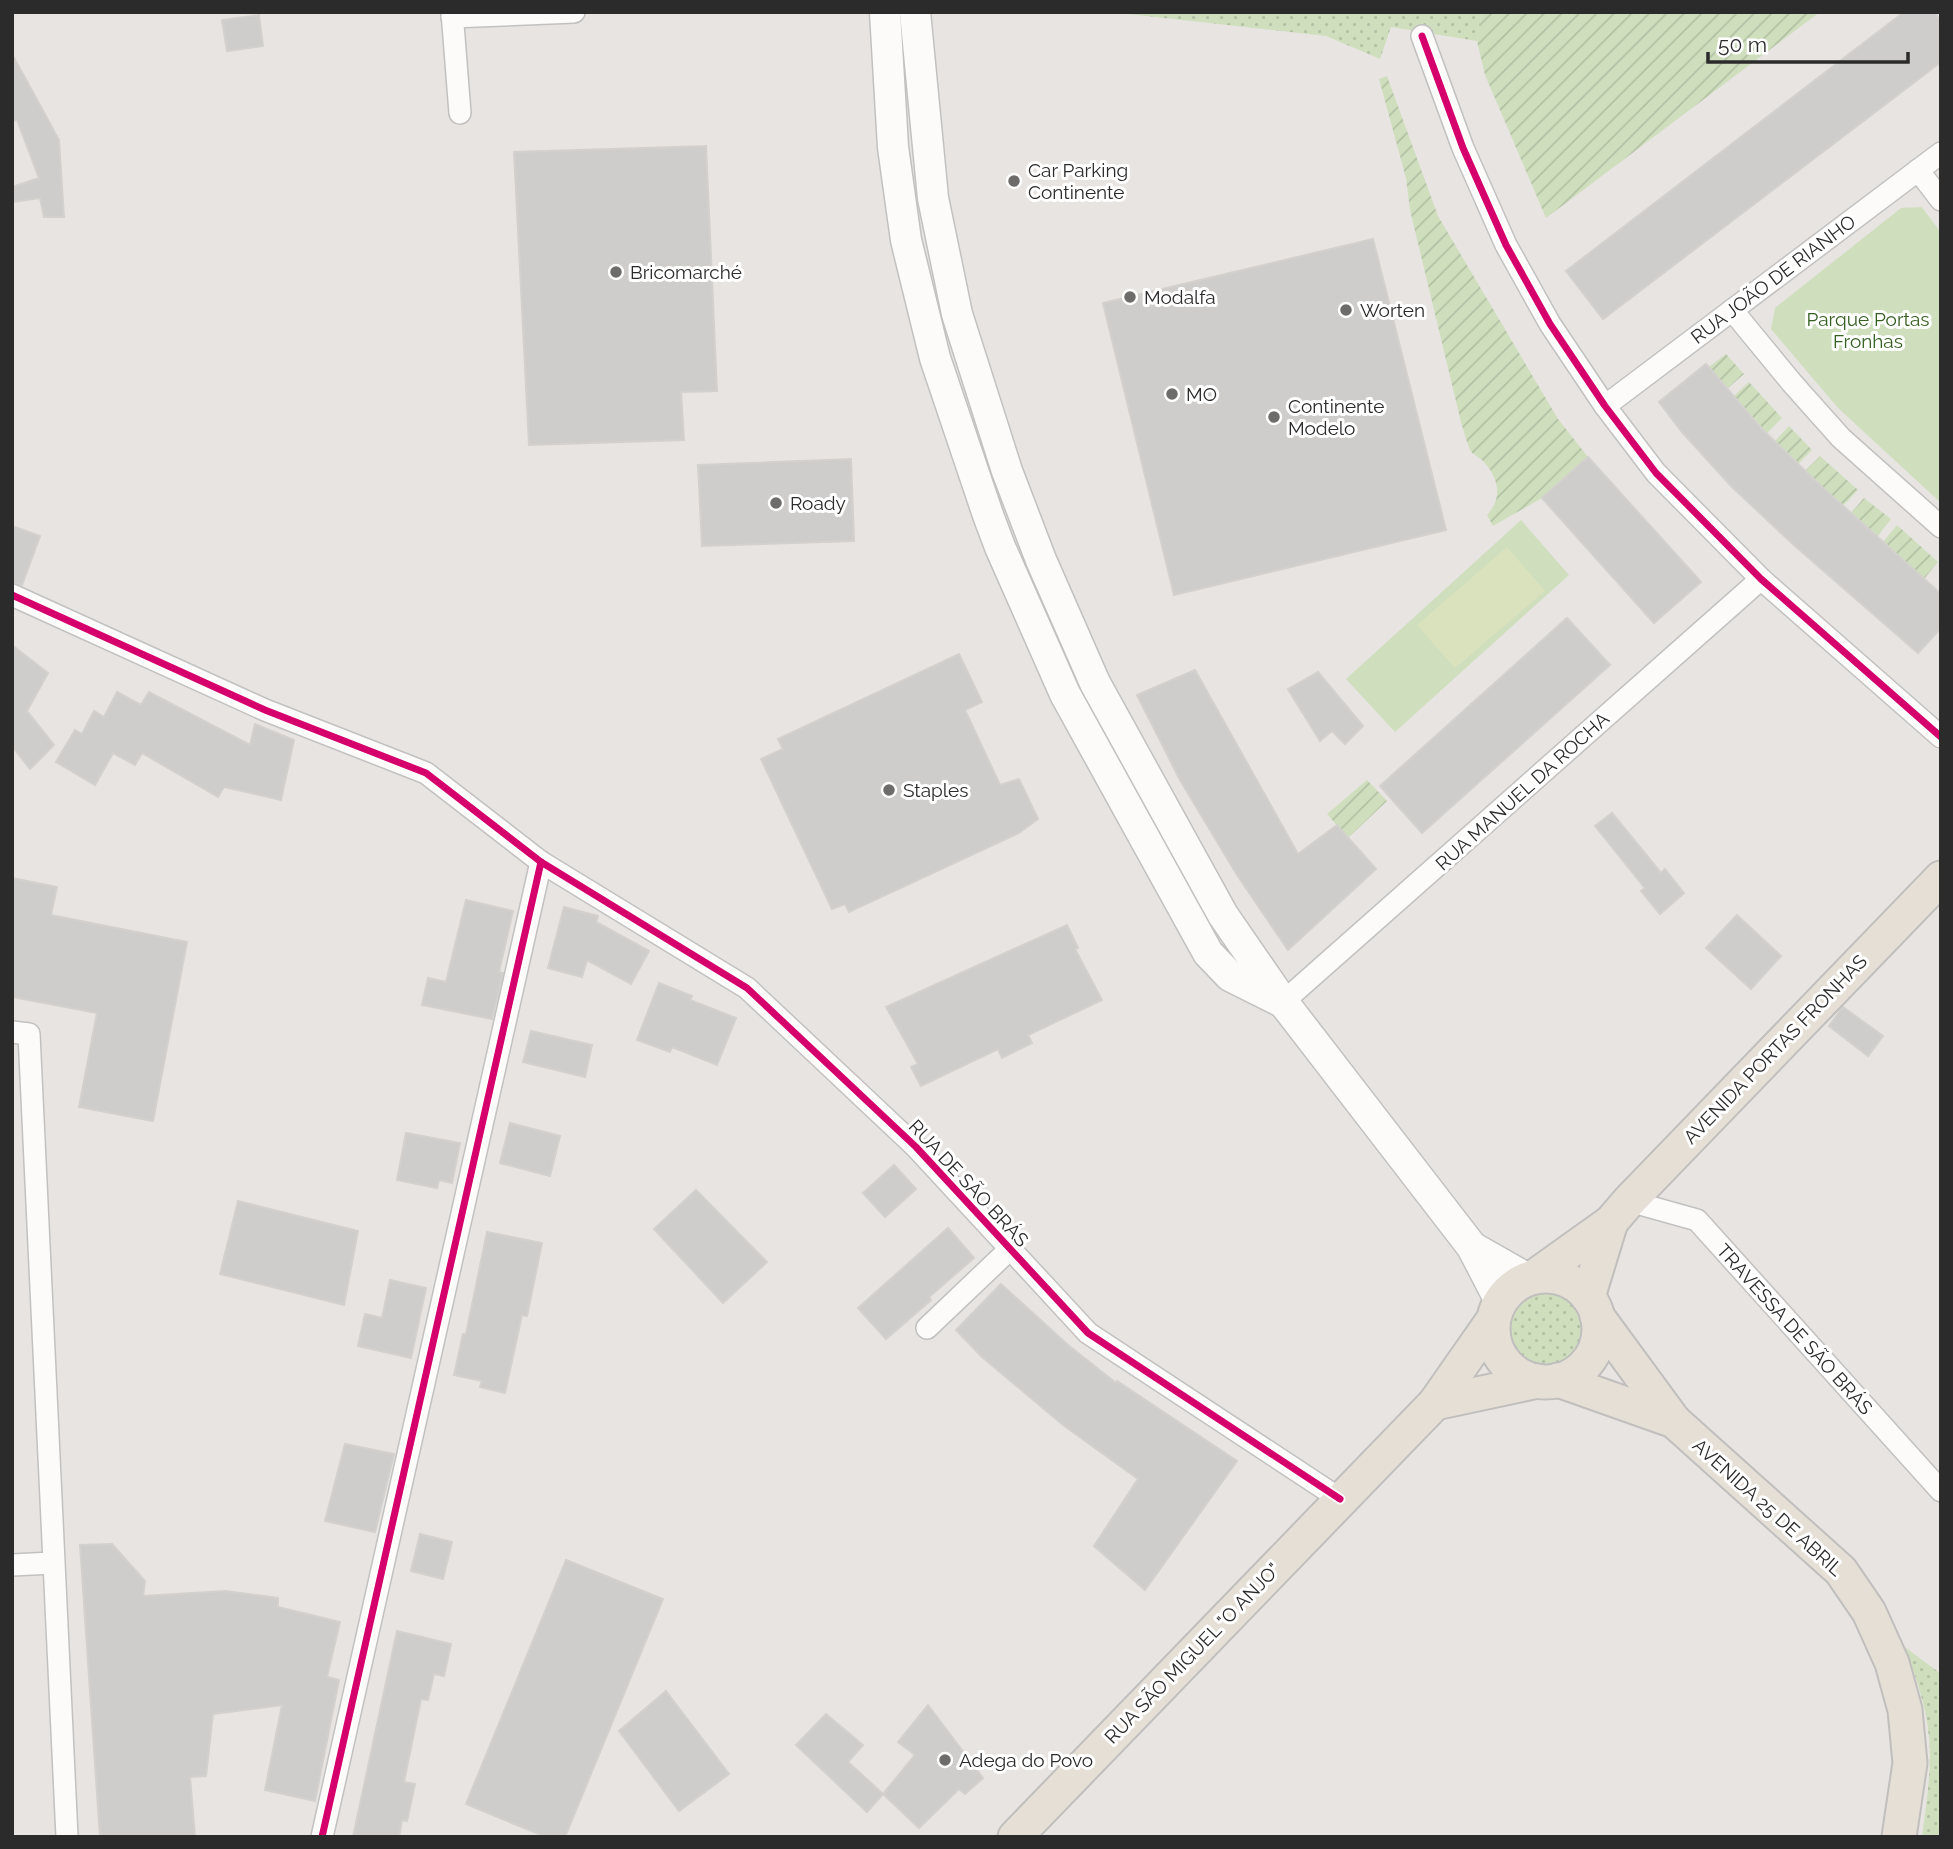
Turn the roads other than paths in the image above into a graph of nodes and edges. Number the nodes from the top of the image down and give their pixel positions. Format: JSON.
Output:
{"nodes":[{"id":1,"x":574,"y":12,"type":"edge"},
{"id":2,"x":885,"y":12,"type":"edge"},
{"id":3,"x":915,"y":12,"type":"edge"},
{"id":4,"x":452,"y":15,"type":"edge"},
{"id":5,"x":1423,"y":36,"type":"dead end"},
{"id":6,"x":460,"y":113,"type":"dead end"},
{"id":7,"x":1941,"y":153,"type":"edge"},
{"id":8,"x":1918,"y":170,"type":"junction"},
{"id":9,"x":1941,"y":200,"type":"edge"},
{"id":10,"x":1732,"y":310,"type":"junction"},
{"id":11,"x":1605,"y":405,"type":"junction"},
{"id":12,"x":1941,"y":527,"type":"edge"},
{"id":13,"x":1761,"y":579,"type":"junction"},
{"id":14,"x":12,"y":595,"type":"edge"},
{"id":15,"x":1941,"y":737,"type":"edge"},
{"id":16,"x":541,"y":862,"type":"junction"},
{"id":17,"x":1941,"y":878,"type":"edge"},
{"id":18,"x":1283,"y":1002,"type":"junction"},
{"id":19,"x":12,"y":1032,"type":"edge"},
{"id":20,"x":1620,"y":1211,"type":"junction"},
{"id":21,"x":1472,"y":1247,"type":"junction"},
{"id":22,"x":1010,"y":1249,"type":"junction"},
{"id":23,"x":1531,"y":1278,"type":"junction"},
{"id":24,"x":1593,"y":1306,"type":"junction"},
{"id":25,"x":1496,"y":1311,"type":"junction"},
{"id":26,"x":927,"y":1328,"type":"dead end"},
{"id":27,"x":1548,"y":1380,"type":"junction"},
{"id":28,"x":1436,"y":1403,"type":"junction"},
{"id":29,"x":1674,"y":1421,"type":"junction"},
{"id":30,"x":1941,"y":1491,"type":"edge"},
{"id":31,"x":1340,"y":1499,"type":"junction"},
{"id":32,"x":53,"y":1563,"type":"junction"},
{"id":33,"x":12,"y":1565,"type":"edge"},
{"id":34,"x":67,"y":1837,"type":"edge"},
{"id":35,"x":322,"y":1837,"type":"edge"},
{"id":36,"x":1015,"y":1837,"type":"edge"},
{"id":37,"x":1899,"y":1837,"type":"edge"}],
"edges":[{"from":1,"to":4,"type":"street"},
{"from":2,"to":18,"type":"main road"},
{"from":3,"to":18,"type":"main road"},
{"from":4,"to":6,"type":"street"},
{"from":5,"to":11,"type":"street"},
{"from":7,"to":8,"type":"street","name":"RUA JOÃO DE RIANHO"},
{"from":8,"to":9,"type":"street"},
{"from":8,"to":10,"type":"street","name":"RUA JOÃO DE RIANHO"},
{"from":10,"to":11,"type":"street","name":"RUA JOÃO DE RIANHO"},
{"from":10,"to":12,"type":"street"},
{"from":11,"to":13,"type":"street"},
{"from":13,"to":15,"type":"street"},
{"from":13,"to":18,"type":"street","name":"RUA MANUEL DA ROCHA"},
{"from":14,"to":16,"type":"street","name":"RUA DE SÃO BRÁS"},
{"from":16,"to":22,"type":"street","name":"RUA DE SÃO BRÁS"},
{"from":16,"to":35,"type":"street"},
{"from":17,"to":20,"type":"main road","name":"AVENIDA PORTAS FRONHAS"},
{"from":18,"to":21,"type":"main road"},
{"from":19,"to":32,"type":"street"},
{"from":20,"to":23,"type":"main road","name":"AVENIDA PORTAS FRONHAS"},
{"from":20,"to":24,"type":"main road","name":"AVENIDA PORTAS FRONHAS"},
{"from":20,"to":30,"type":"street","name":"TRAVESSA DE SÃO BRÁS"},
{"from":21,"to":23,"type":"main road"},
{"from":21,"to":25,"type":"main road"},
{"from":22,"to":26,"type":"street"},
{"from":22,"to":31,"type":"street","name":"RUA DE SÃO BRÁS"},
{"from":23,"to":24,"type":"main road"},
{"from":23,"to":25,"type":"main road"},
{"from":24,"to":27,"type":"main road"},
{"from":24,"to":29,"type":"main road","name":"AVENIDA 25 DE ABRIL"},
{"from":25,"to":27,"type":"main road"},
{"from":25,"to":28,"type":"main road"},
{"from":27,"to":28,"type":"main road"},
{"from":27,"to":29,"type":"main road","name":"AVENIDA 25 DE ABRIL"},
{"from":28,"to":31,"type":"main road"},
{"from":29,"to":37,"type":"main road","name":"AVENIDA 25 DE ABRIL"},
{"from":31,"to":36,"type":"main road","name":"RUA SÃO MIGUEL \"O ANJO\""},
{"from":32,"to":33,"type":"street"},
{"from":32,"to":34,"type":"street"}]}
